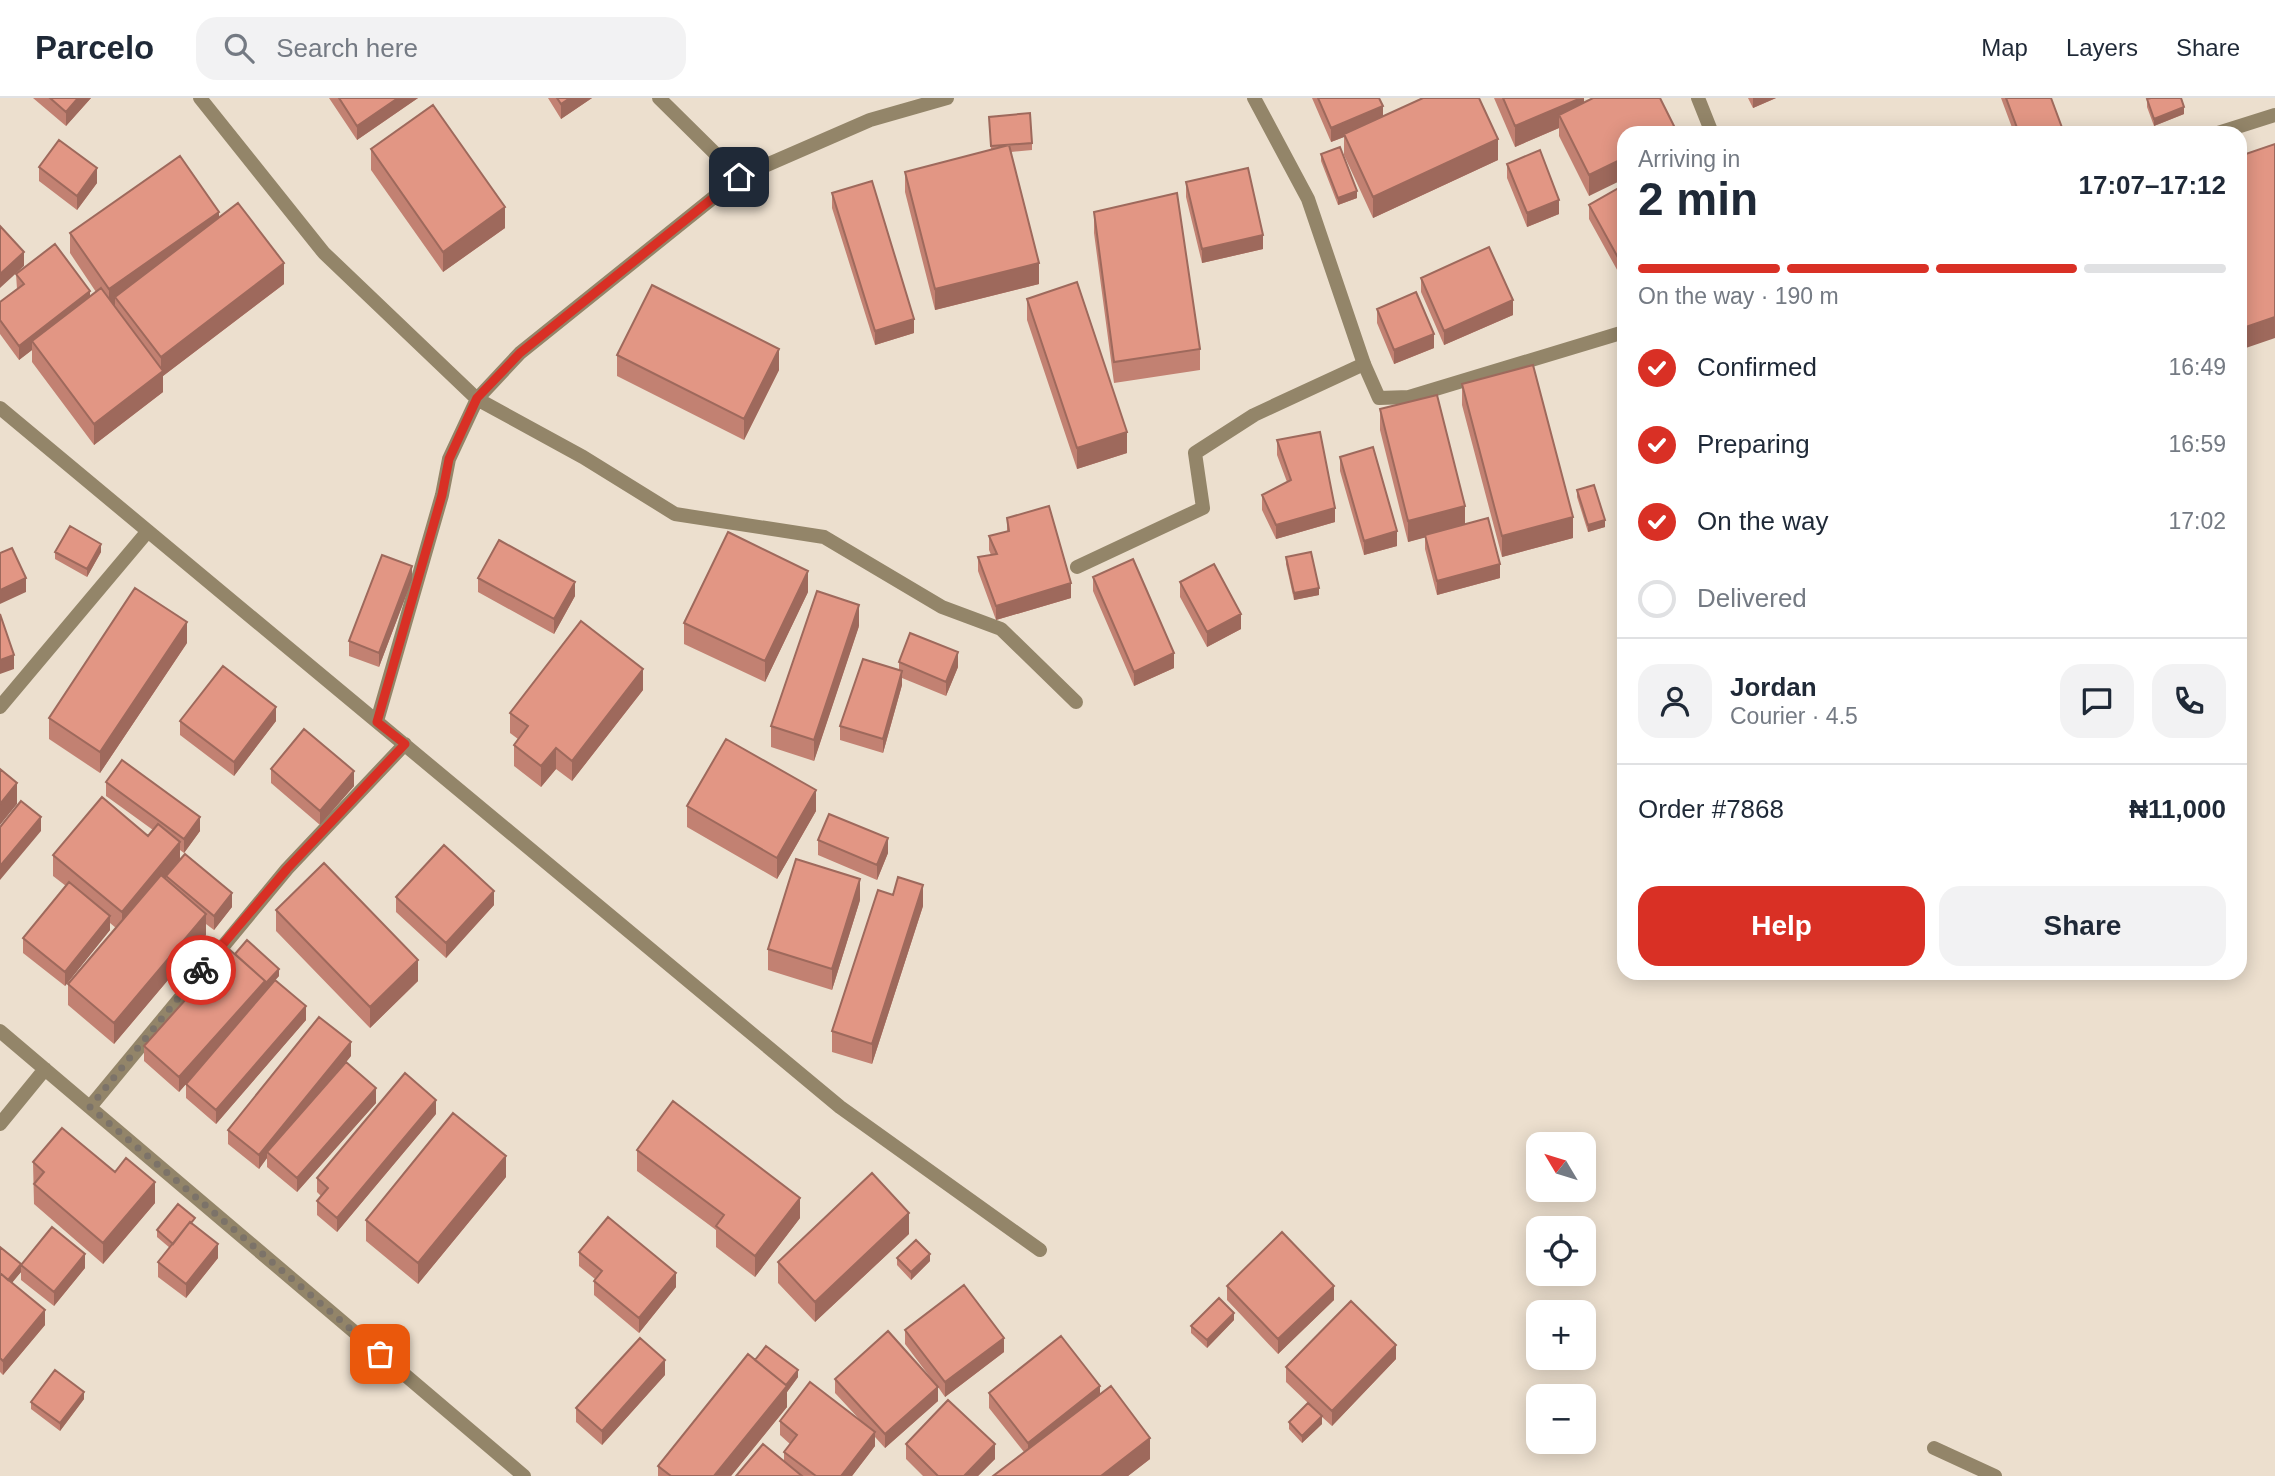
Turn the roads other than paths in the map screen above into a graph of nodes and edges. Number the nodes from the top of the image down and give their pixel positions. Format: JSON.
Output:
{"nodes":[{"id":1,"x":200,"y":98,"type":"edge"},
{"id":2,"x":659,"y":98,"type":"edge"},
{"id":3,"x":947,"y":98,"type":"edge"},
{"id":4,"x":1254,"y":98,"type":"edge"},
{"id":5,"x":1698,"y":98,"type":"edge"},
{"id":6,"x":2275,"y":115,"type":"edge"},
{"id":7,"x":1709,"y":126,"type":"edge"},
{"id":8,"x":2240,"y":126,"type":"edge"},
{"id":9,"x":739,"y":177,"type":"junction"},
{"id":10,"x":1617,"y":334,"type":"edge"},
{"id":11,"x":1364,"y":364,"type":"junction"},
{"id":12,"x":477,"y":398,"type":"junction"},
{"id":13,"x":0,"y":408,"type":"edge"},
{"id":14,"x":148,"y":531,"type":"junction"},
{"id":15,"x":1077,"y":567,"type":"dead end"},
{"id":16,"x":1076,"y":702,"type":"dead end"},
{"id":17,"x":0,"y":707,"type":"edge"},
{"id":18,"x":377,"y":722,"type":"junction"},
{"id":19,"x":405,"y":744,"type":"junction"},
{"id":20,"x":0,"y":1031,"type":"edge"},
{"id":21,"x":45,"y":1069,"type":"junction"},
{"id":22,"x":90,"y":1107,"type":"junction"},
{"id":23,"x":0,"y":1124,"type":"edge"},
{"id":24,"x":1040,"y":1250,"type":"dead end"},
{"id":25,"x":1934,"y":1448,"type":"dead end"},
{"id":26,"x":524,"y":1476,"type":"edge"},
{"id":27,"x":1995,"y":1476,"type":"edge"}],
"edges":[{"from":1,"to":12,"type":"street"},
{"from":2,"to":9,"type":"street"},
{"from":3,"to":9,"type":"street"},
{"from":4,"to":11,"type":"street"},
{"from":5,"to":7,"type":"street"},
{"from":6,"to":8,"type":"street"},
{"from":9,"to":12,"type":"street"},
{"from":10,"to":11,"type":"street"},
{"from":11,"to":15,"type":"street"},
{"from":12,"to":16,"type":"street"},
{"from":12,"to":18,"type":"street"},
{"from":13,"to":14,"type":"street"},
{"from":14,"to":17,"type":"street"},
{"from":14,"to":18,"type":"street"},
{"from":18,"to":19,"type":"street"},
{"from":19,"to":22,"type":"street"},
{"from":19,"to":24,"type":"street"},
{"from":20,"to":21,"type":"street"},
{"from":21,"to":22,"type":"street"},
{"from":21,"to":23,"type":"street"},
{"from":22,"to":26,"type":"street"},
{"from":25,"to":27,"type":"street"}]}
